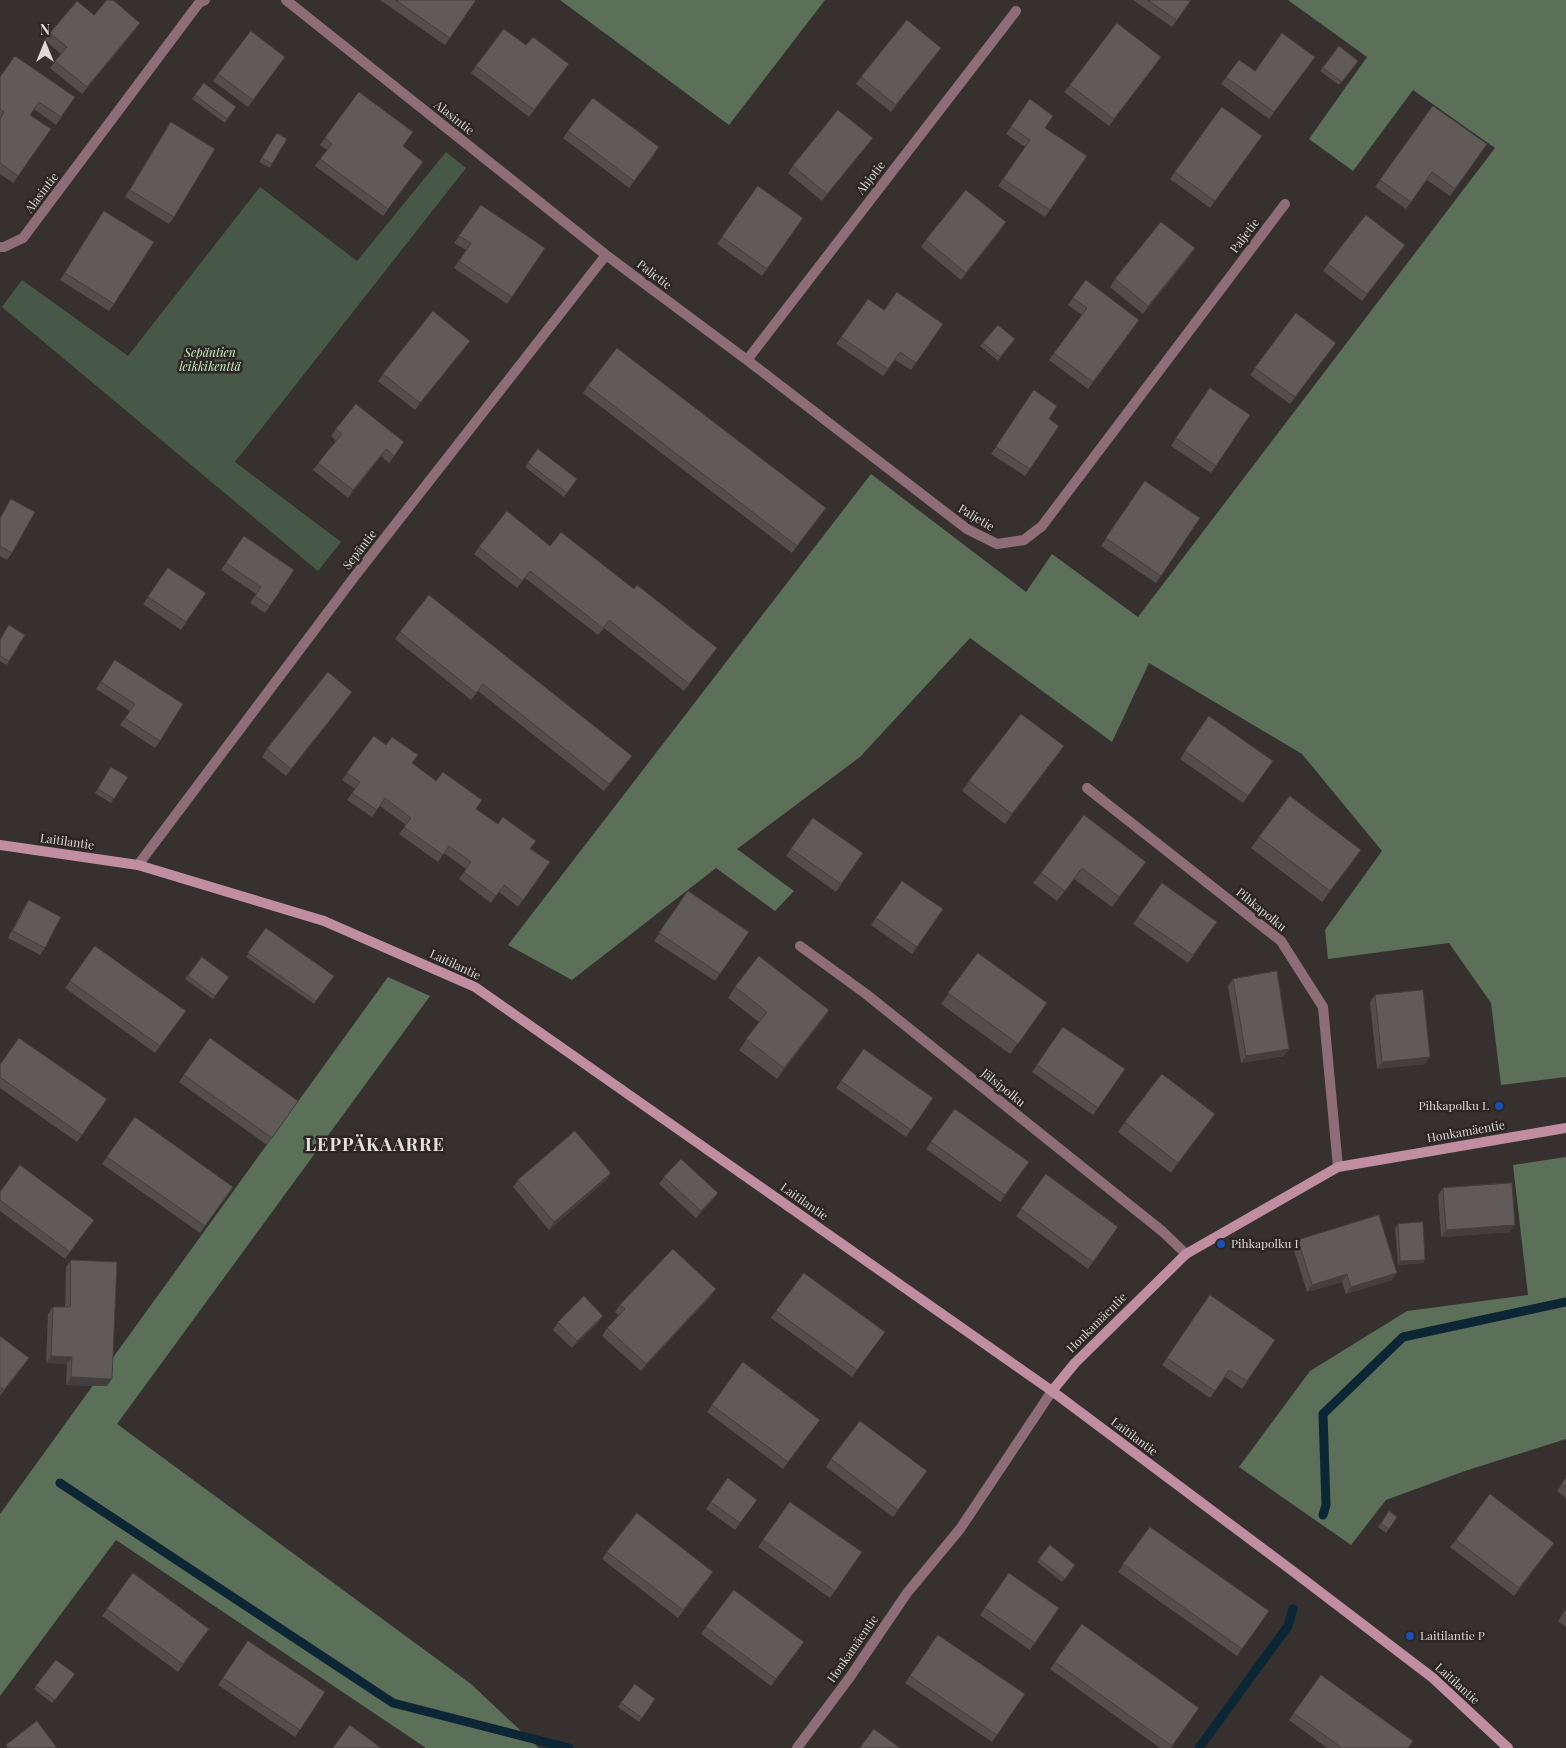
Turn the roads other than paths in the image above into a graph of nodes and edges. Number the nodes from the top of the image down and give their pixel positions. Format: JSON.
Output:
{"nodes":[{"id":1,"x":204,"y":0,"type":"edge"},
{"id":2,"x":286,"y":0,"type":"edge"},
{"id":3,"x":1016,"y":11,"type":"dead end"},
{"id":4,"x":1285,"y":204,"type":"dead end"},
{"id":5,"x":0,"y":247,"type":"edge"},
{"id":6,"x":606,"y":255,"type":"junction"},
{"id":7,"x":747,"y":360,"type":"junction"},
{"id":8,"x":1086,"y":788,"type":"dead end"},
{"id":9,"x":0,"y":846,"type":"edge"},
{"id":10,"x":138,"y":865,"type":"junction"},
{"id":11,"x":800,"y":946,"type":"dead end"},
{"id":12,"x":1566,"y":1128,"type":"edge"},
{"id":13,"x":1338,"y":1167,"type":"junction"},
{"id":14,"x":1186,"y":1254,"type":"junction"},
{"id":15,"x":1052,"y":1391,"type":"junction"},
{"id":16,"x":797,"y":1748,"type":"edge"},
{"id":17,"x":1508,"y":1748,"type":"edge"}],
"edges":[{"from":1,"to":5,"type":"street","name":"Alasintie"},
{"from":2,"to":6,"type":"street","name":"Alasintie"},
{"from":3,"to":7,"type":"street","name":"Ahjotie"},
{"from":4,"to":7,"type":"street","name":"Paljetie"},
{"from":6,"to":7,"type":"street","name":"Paljetie"},
{"from":6,"to":10,"type":"street","name":"Sepäntie"},
{"from":8,"to":13,"type":"street","name":"Pihkapolku"},
{"from":9,"to":10,"type":"street","name":"Laitilantie"},
{"from":10,"to":15,"type":"street","name":"Laitilantie"},
{"from":11,"to":14,"type":"street","name":"Jälsipolku"},
{"from":12,"to":13,"type":"street","name":"Honkamäentie"},
{"from":13,"to":14,"type":"street","name":"Honkamäentie"},
{"from":14,"to":15,"type":"street","name":"Honkamäentie"},
{"from":15,"to":16,"type":"street","name":"Honkamäentie"},
{"from":15,"to":17,"type":"street","name":"Laitilantie"}]}
